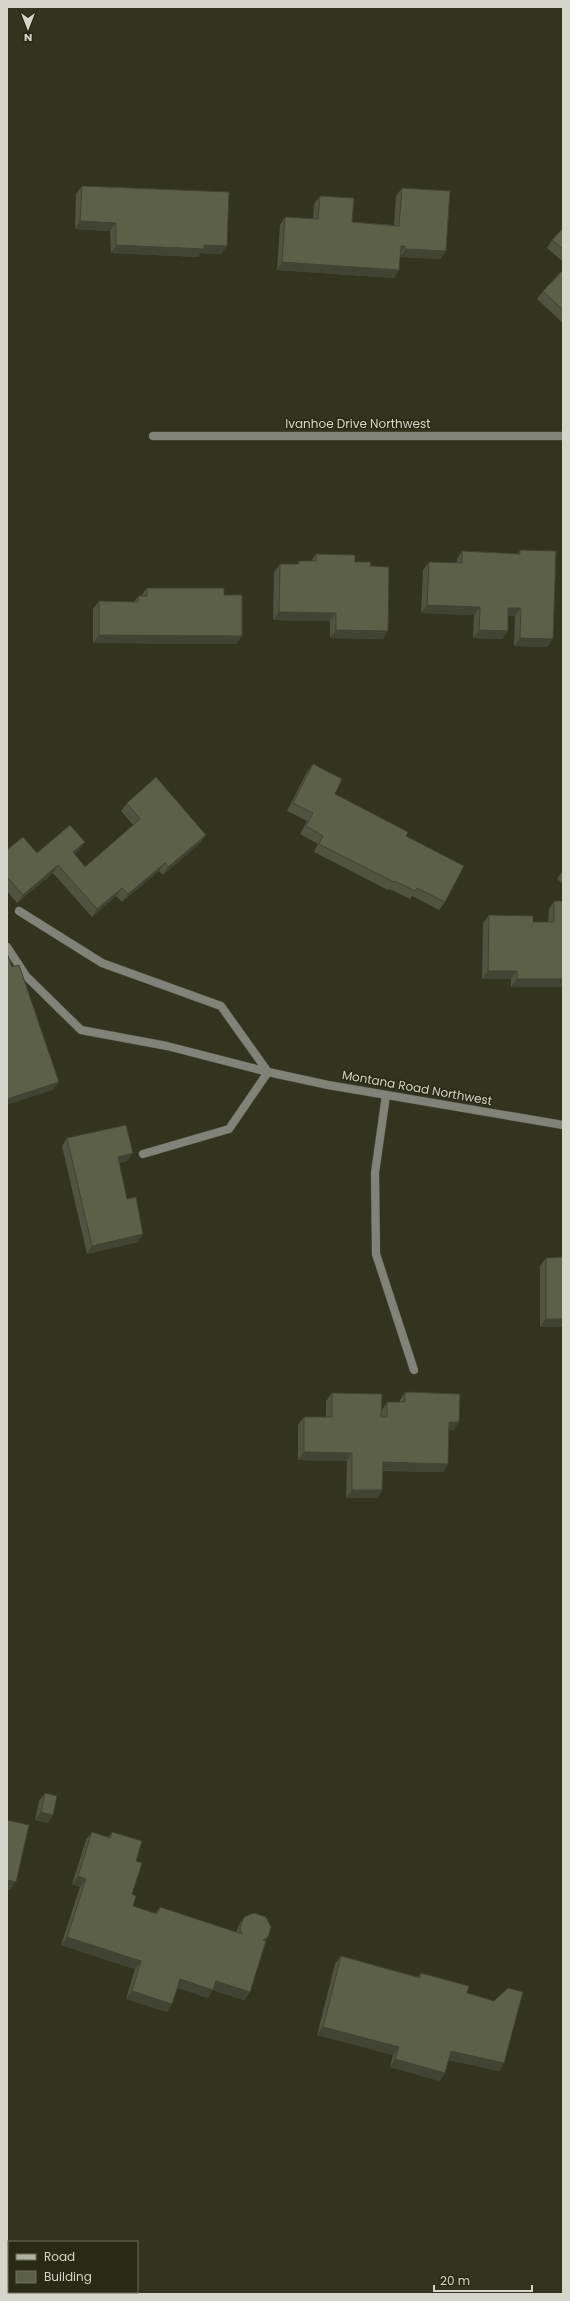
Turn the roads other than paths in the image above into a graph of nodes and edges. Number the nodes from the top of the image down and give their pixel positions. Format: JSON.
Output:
{"nodes":[{"id":1,"x":153,"y":436,"type":"dead end"},
{"id":2,"x":563,"y":436,"type":"edge"},
{"id":3,"x":19,"y":911,"type":"dead end"},
{"id":4,"x":7,"y":946,"type":"edge"},
{"id":5,"x":268,"y":1072,"type":"junction"},
{"id":6,"x":386,"y":1095,"type":"junction"},
{"id":7,"x":563,"y":1125,"type":"edge"},
{"id":8,"x":143,"y":1154,"type":"dead end"},
{"id":9,"x":414,"y":1370,"type":"dead end"},
{"id":10,"x":86,"y":2293,"type":"edge"},
{"id":11,"x":92,"y":2294,"type":"edge"}],
"edges":[{"from":1,"to":2,"type":"street","name":"Ivanhoe Drive Northwest"},
{"from":3,"to":5,"type":"street"},
{"from":4,"to":5,"type":"street","name":"Montana Road Northwest"},
{"from":5,"to":6,"type":"street","name":"Montana Road Northwest"},
{"from":5,"to":8,"type":"street"},
{"from":6,"to":7,"type":"street","name":"Montana Road Northwest"},
{"from":6,"to":9,"type":"street"},
{"from":10,"to":11,"type":"main road"}]}
